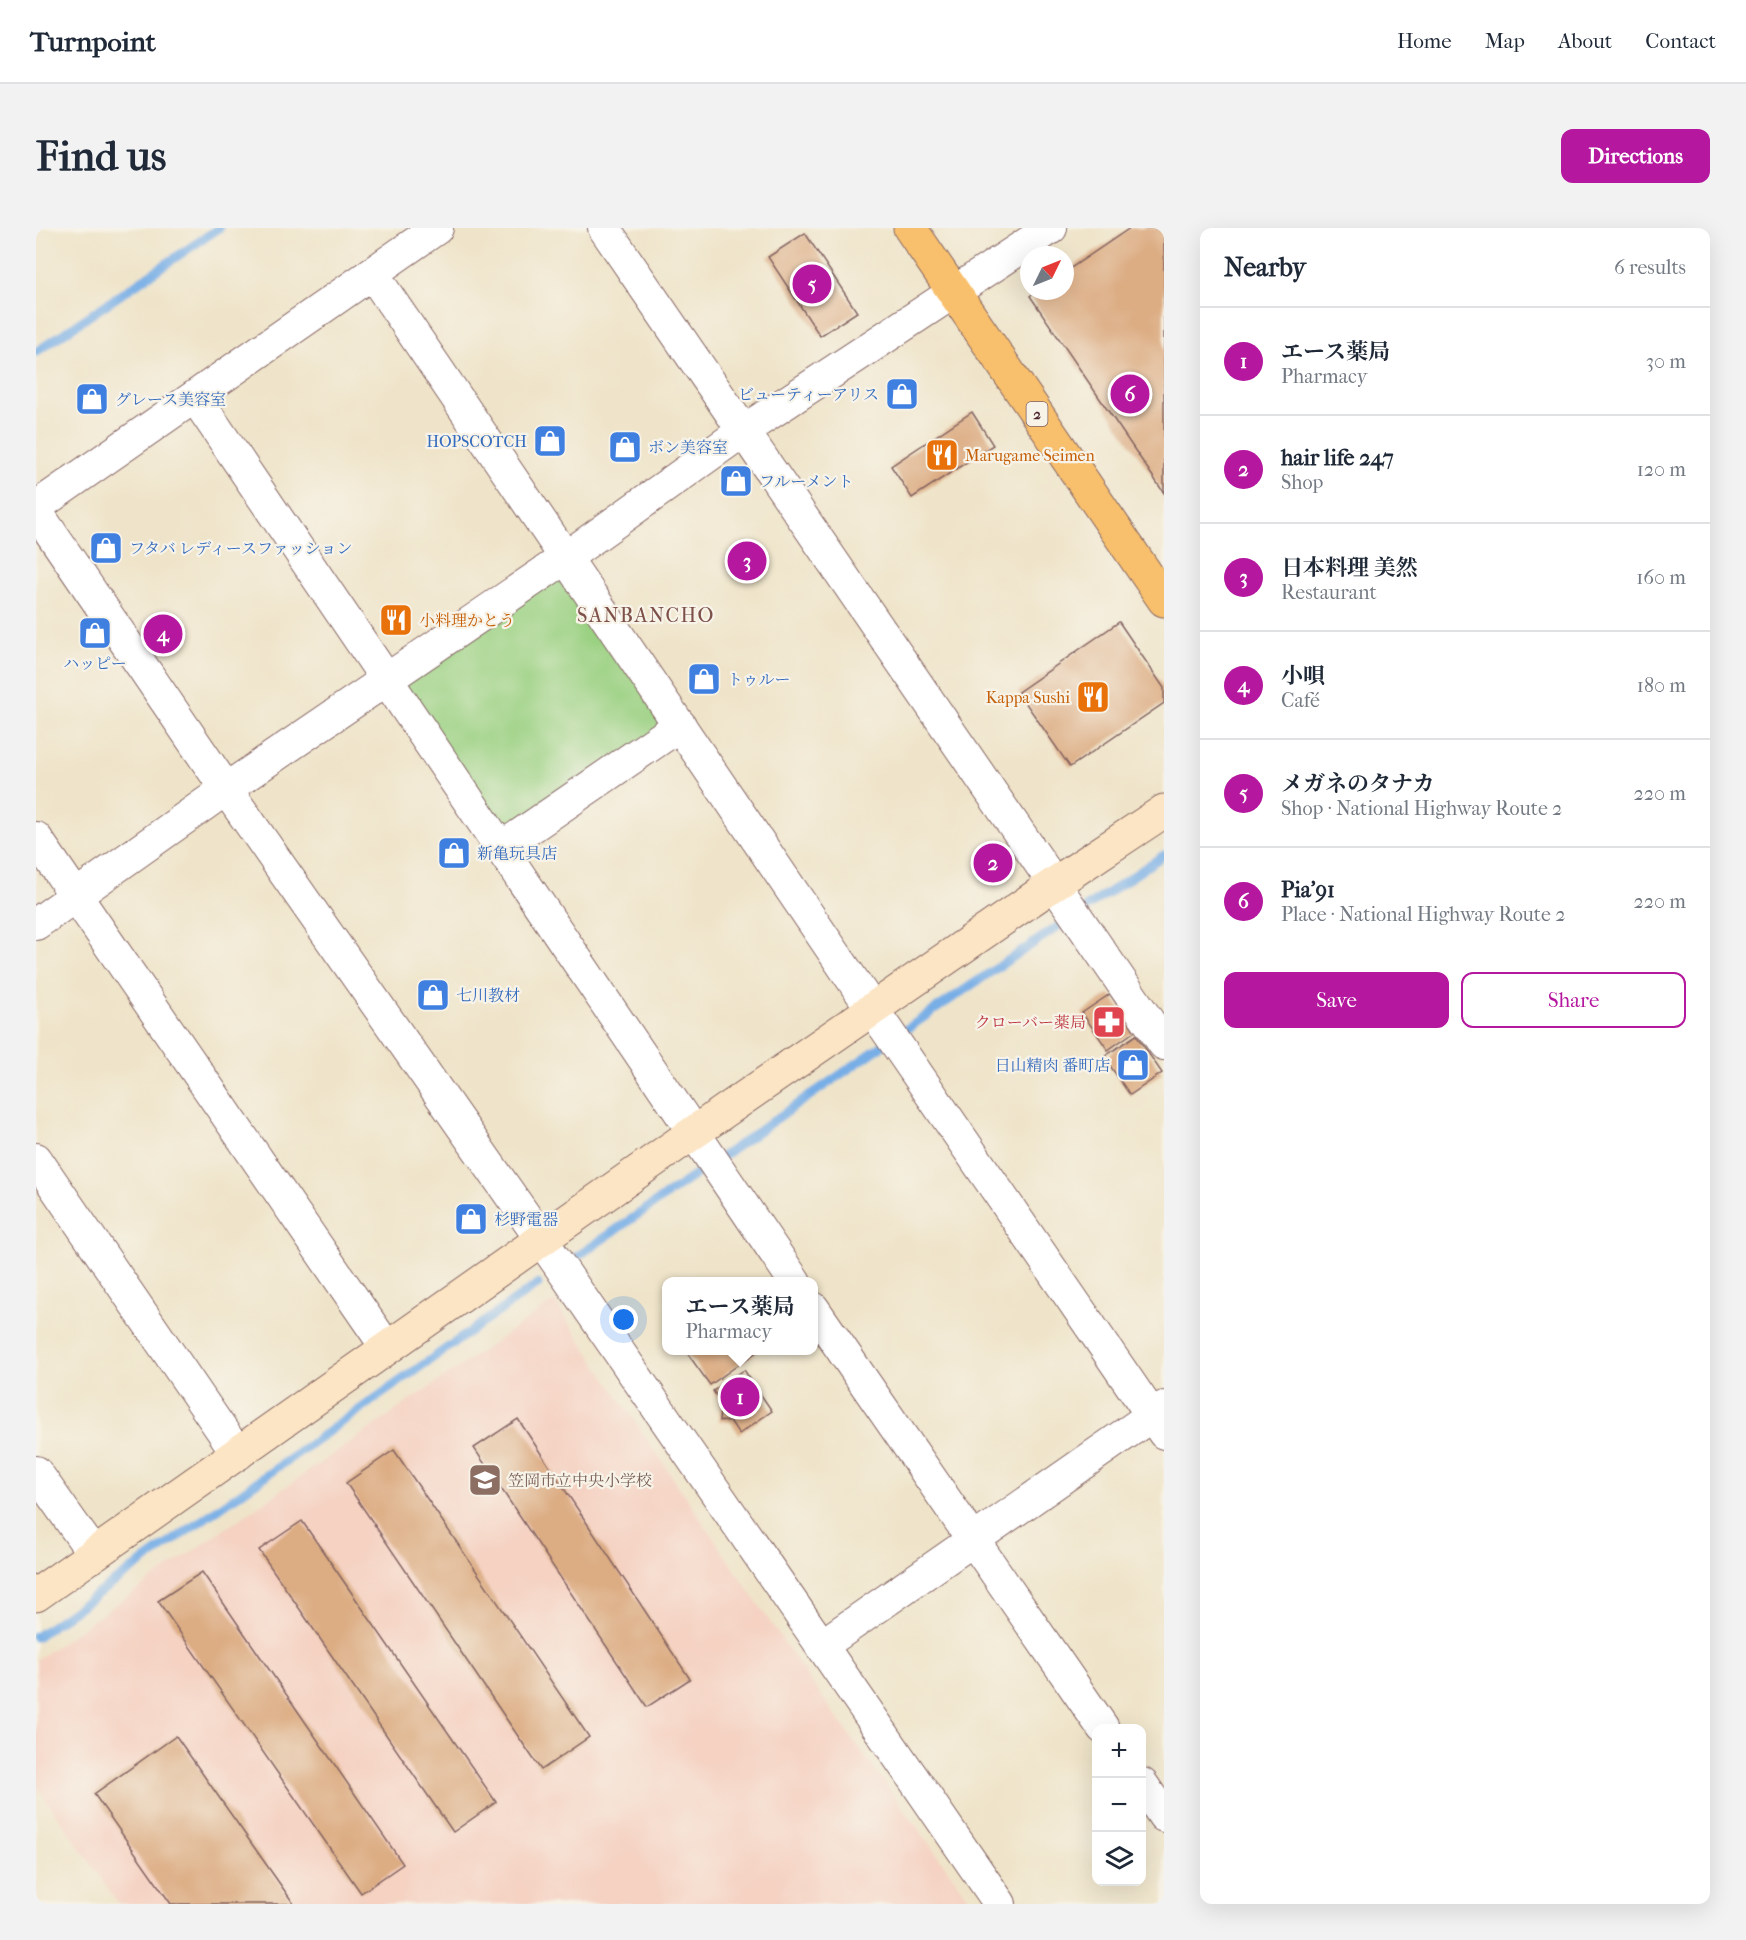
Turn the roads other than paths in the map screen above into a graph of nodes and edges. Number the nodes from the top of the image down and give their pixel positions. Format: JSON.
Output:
{"nodes":[{"id":1,"x":437,"y":228,"type":"edge"},
{"id":2,"x":604,"y":228,"type":"edge"},
{"id":3,"x":910,"y":228,"type":"edge"},
{"id":4,"x":1051,"y":228,"type":"edge"},
{"id":5,"x":372,"y":273,"type":"junction"},
{"id":6,"x":954,"y":294,"type":"junction"},
{"id":7,"x":195,"y":397,"type":"junction"},
{"id":8,"x":743,"y":431,"type":"junction"},
{"id":9,"x":36,"y":509,"type":"edge"},
{"id":10,"x":565,"y":558,"type":"junction"},
{"id":11,"x":1164,"y":600,"type":"edge"},
{"id":12,"x":387,"y":681,"type":"junction"},
{"id":13,"x":680,"y":724,"type":"junction"},
{"id":14,"x":226,"y":789,"type":"junction"},
{"id":15,"x":1164,"y":811,"type":"edge"},
{"id":16,"x":36,"y":838,"type":"edge"},
{"id":17,"x":501,"y":848,"type":"junction"},
{"id":18,"x":75,"y":897,"type":"junction"},
{"id":19,"x":1068,"y":905,"type":"junction"},
{"id":20,"x":36,"y":924,"type":"edge"},
{"id":21,"x":887,"y":1029,"type":"junction"},
{"id":22,"x":1164,"y":1044,"type":"edge"},
{"id":23,"x":708,"y":1153,"type":"junction"},
{"id":24,"x":36,"y":1159,"type":"edge"},
{"id":25,"x":541,"y":1239,"type":"junction"},
{"id":26,"x":792,"y":1277,"type":"edge"},
{"id":27,"x":818,"y":1315,"type":"edge"},
{"id":28,"x":387,"y":1348,"type":"junction"},
{"id":29,"x":1160,"y":1418,"type":"edge"},
{"id":30,"x":238,"y":1454,"type":"junction"},
{"id":31,"x":36,"y":1472,"type":"edge"},
{"id":32,"x":972,"y":1540,"type":"junction"},
{"id":33,"x":94,"y":1554,"type":"junction"},
{"id":34,"x":36,"y":1595,"type":"edge"},
{"id":35,"x":821,"y":1646,"type":"junction"},
{"id":36,"x":1100,"y":1724,"type":"edge"},
{"id":37,"x":1146,"y":1790,"type":"edge"},
{"id":38,"x":1164,"y":1816,"type":"edge"},
{"id":39,"x":1000,"y":1904,"type":"edge"}],
"edges":[{"from":1,"to":5,"type":"street"},
{"from":2,"to":8,"type":"street"},
{"from":3,"to":6,"type":"highway","number":"2"},
{"from":4,"to":6,"type":"street"},
{"from":5,"to":7,"type":"street"},
{"from":5,"to":10,"type":"street"},
{"from":6,"to":8,"type":"street"},
{"from":6,"to":11,"type":"highway","number":"2"},
{"from":7,"to":9,"type":"street"},
{"from":7,"to":12,"type":"street"},
{"from":8,"to":10,"type":"street"},
{"from":8,"to":19,"type":"street"},
{"from":9,"to":14,"type":"street"},
{"from":10,"to":12,"type":"street"},
{"from":10,"to":13,"type":"street"},
{"from":12,"to":14,"type":"street"},
{"from":12,"to":17,"type":"street"},
{"from":13,"to":17,"type":"street"},
{"from":13,"to":21,"type":"street"},
{"from":14,"to":18,"type":"street"},
{"from":14,"to":25,"type":"street"},
{"from":15,"to":19,"type":"street"},
{"from":16,"to":18,"type":"street"},
{"from":17,"to":23,"type":"street"},
{"from":18,"to":20,"type":"street"},
{"from":18,"to":28,"type":"street"},
{"from":19,"to":21,"type":"street"},
{"from":19,"to":22,"type":"street"},
{"from":21,"to":23,"type":"street"},
{"from":21,"to":29,"type":"street"},
{"from":23,"to":25,"type":"street"},
{"from":23,"to":26,"type":"street"},
{"from":24,"to":30,"type":"street"},
{"from":25,"to":28,"type":"street"},
{"from":25,"to":35,"type":"street"},
{"from":27,"to":32,"type":"street"},
{"from":28,"to":30,"type":"street"},
{"from":29,"to":32,"type":"street"},
{"from":30,"to":33,"type":"street"},
{"from":31,"to":33,"type":"street"},
{"from":32,"to":35,"type":"street"},
{"from":32,"to":36,"type":"street"},
{"from":33,"to":34,"type":"street"},
{"from":35,"to":39,"type":"street"},
{"from":37,"to":38,"type":"street"}]}
